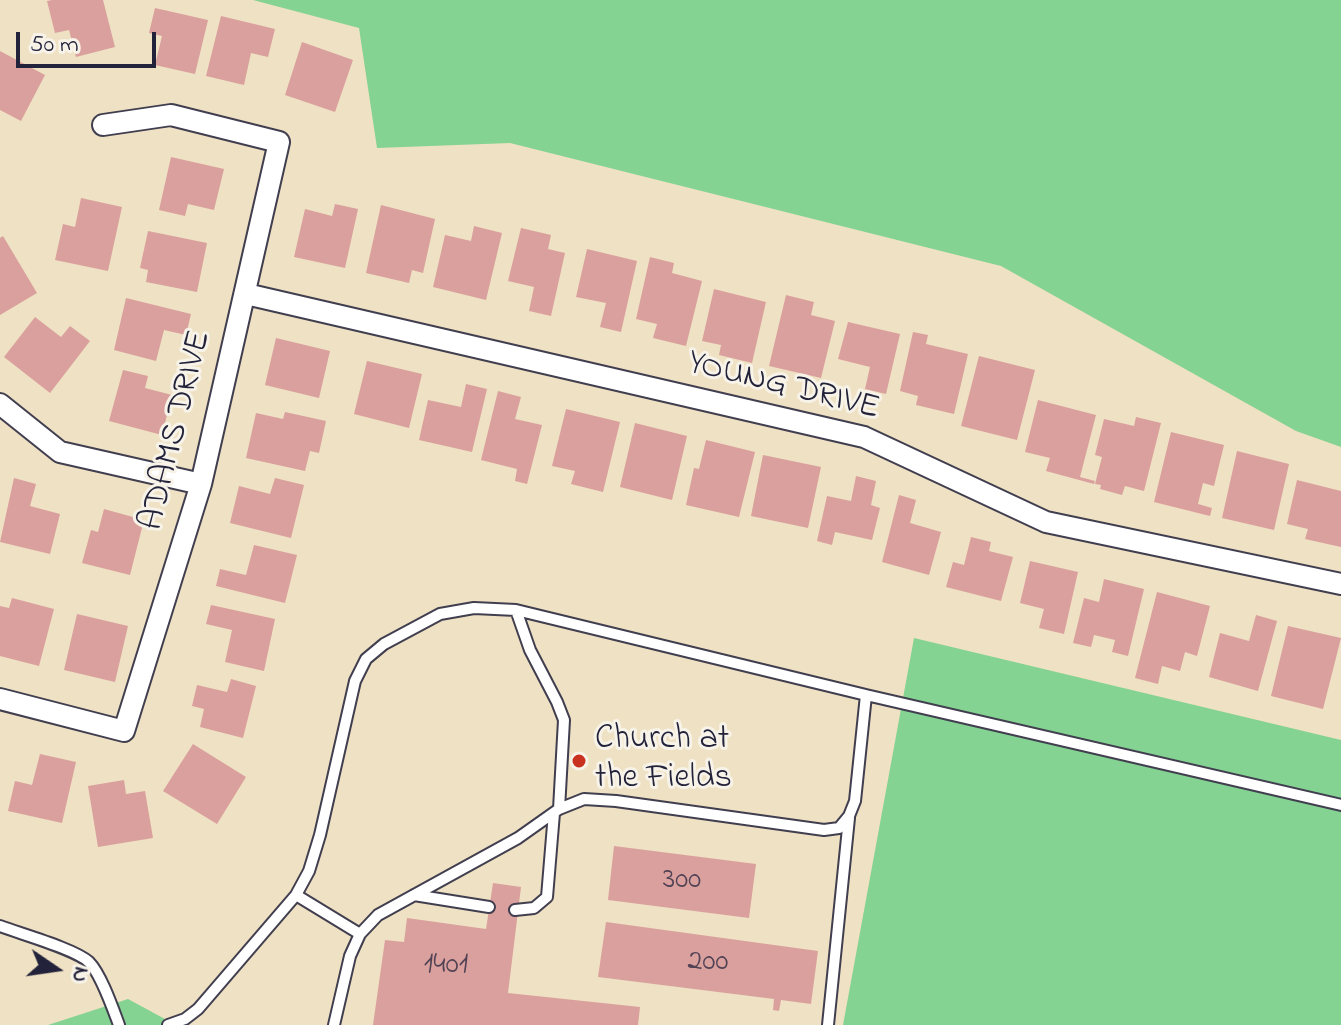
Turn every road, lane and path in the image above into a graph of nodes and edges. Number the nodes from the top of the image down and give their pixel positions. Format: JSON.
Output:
{"nodes":[{"id":1,"x":103,"y":125,"type":"dead end"},
{"id":2,"x":246,"y":294,"type":"junction"},
{"id":3,"x":0,"y":404,"type":"edge"},
{"id":4,"x":201,"y":484,"type":"junction"},
{"id":5,"x":1341,"y":584,"type":"edge"},
{"id":6,"x":516,"y":610,"type":"junction"},
{"id":7,"x":866,"y":695,"type":"junction"},
{"id":8,"x":0,"y":699,"type":"edge"},
{"id":9,"x":1341,"y":805,"type":"edge"},
{"id":10,"x":556,"y":811,"type":"junction"},
{"id":11,"x":849,"y":816,"type":"junction"},
{"id":12,"x":296,"y":895,"type":"junction"},
{"id":13,"x":414,"y":895,"type":"junction"},
{"id":14,"x":489,"y":907,"type":"dead end"},
{"id":15,"x":515,"y":910,"type":"dead end"},
{"id":16,"x":0,"y":926,"type":"edge"},
{"id":17,"x":360,"y":934,"type":"junction"},
{"id":18,"x":188,"y":1022,"type":"edge"},
{"id":19,"x":119,"y":1025,"type":"edge"},
{"id":20,"x":168,"y":1025,"type":"edge"},
{"id":21,"x":334,"y":1025,"type":"edge"},
{"id":22,"x":828,"y":1025,"type":"edge"}],
"edges":[{"from":1,"to":2,"type":"street","name":"ADAMS DRIVE"},
{"from":2,"to":4,"type":"street","name":"ADAMS DRIVE"},
{"from":2,"to":5,"type":"street","name":"YOUNG DRIVE"},
{"from":3,"to":4,"type":"street"},
{"from":4,"to":8,"type":"street","name":"ADAMS DRIVE"},
{"from":6,"to":7,"type":"lane"},
{"from":6,"to":10,"type":"lane"},
{"from":6,"to":12,"type":"lane"},
{"from":7,"to":9,"type":"lane"},
{"from":7,"to":11,"type":"lane"},
{"from":10,"to":11,"type":"lane"},
{"from":10,"to":13,"type":"lane"},
{"from":10,"to":15,"type":"lane"},
{"from":11,"to":22,"type":"lane"},
{"from":12,"to":17,"type":"lane"},
{"from":12,"to":18,"type":"lane"},
{"from":13,"to":14,"type":"lane"},
{"from":13,"to":17,"type":"lane"},
{"from":16,"to":19,"type":"lane"},
{"from":17,"to":21,"type":"lane"},
{"from":18,"to":20,"type":"lane"}]}
